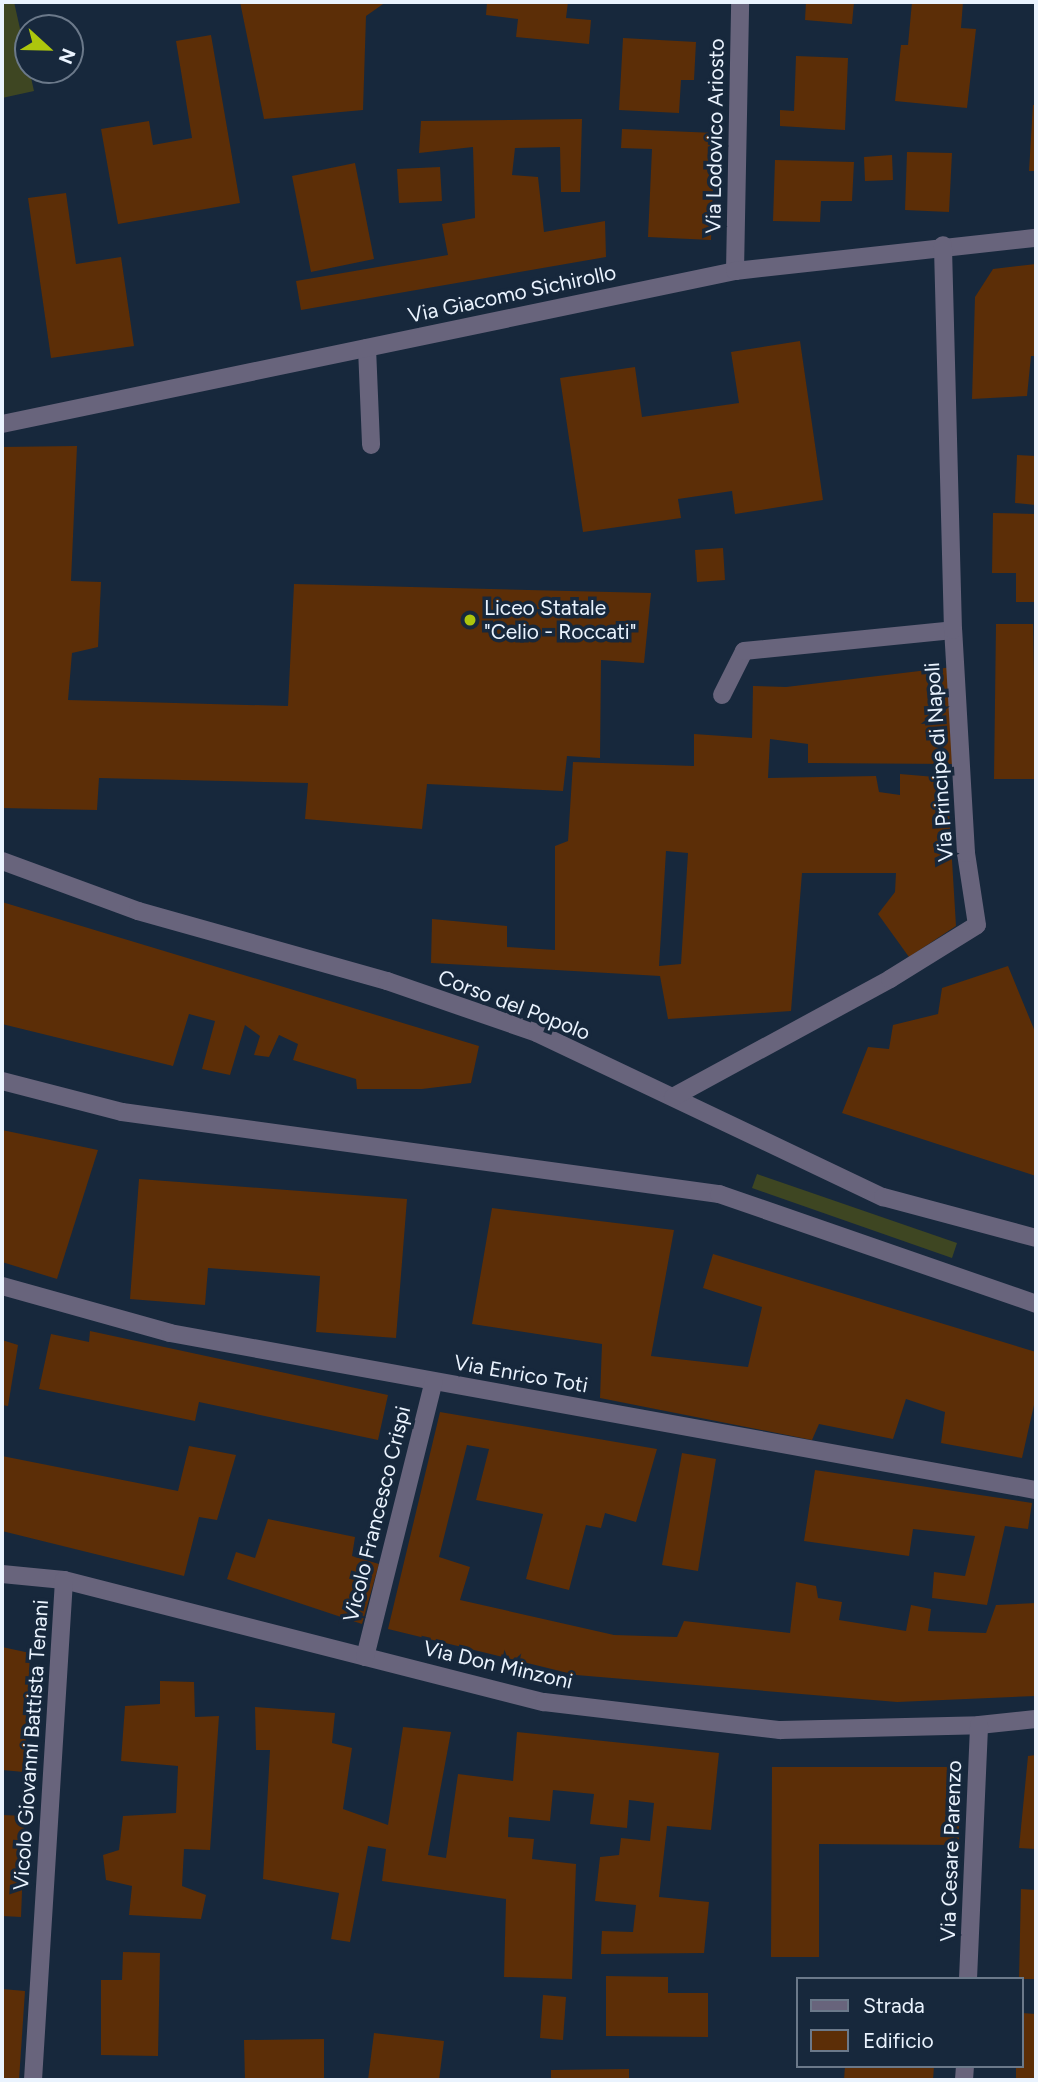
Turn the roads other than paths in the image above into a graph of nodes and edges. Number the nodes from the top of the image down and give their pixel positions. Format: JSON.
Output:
{"nodes":[{"id":1,"x":740,"y":2,"type":"edge"},
{"id":2,"x":1036,"y":238,"type":"edge"},
{"id":3,"x":943,"y":246,"type":"junction"},
{"id":4,"x":735,"y":271,"type":"junction"},
{"id":5,"x":368,"y":348,"type":"junction"},
{"id":6,"x":2,"y":424,"type":"edge"},
{"id":7,"x":371,"y":445,"type":"dead end"},
{"id":8,"x":953,"y":630,"type":"junction"},
{"id":9,"x":722,"y":695,"type":"dead end"},
{"id":10,"x":2,"y":861,"type":"edge"},
{"id":11,"x":2,"y":1081,"type":"edge"},
{"id":12,"x":673,"y":1097,"type":"junction"},
{"id":13,"x":1036,"y":1238,"type":"edge"},
{"id":14,"x":2,"y":1286,"type":"edge"},
{"id":15,"x":1036,"y":1304,"type":"edge"},
{"id":16,"x":434,"y":1381,"type":"junction"},
{"id":17,"x":1036,"y":1490,"type":"edge"},
{"id":18,"x":2,"y":1574,"type":"edge"},
{"id":19,"x":64,"y":1580,"type":"junction"},
{"id":20,"x":365,"y":1657,"type":"junction"},
{"id":21,"x":1036,"y":1719,"type":"edge"},
{"id":22,"x":979,"y":1726,"type":"junction"},
{"id":23,"x":968,"y":1977,"type":"edge"},
{"id":24,"x":33,"y":2080,"type":"edge"}],
"edges":[{"from":1,"to":4,"type":"street","name":"Via Lodovico Ariosto"},
{"from":2,"to":3,"type":"street","name":"Via Giacomo Sichirollo"},
{"from":3,"to":4,"type":"street","name":"Via Giacomo Sichirollo"},
{"from":3,"to":8,"type":"street","name":"Via Principe di Napoli"},
{"from":4,"to":5,"type":"street","name":"Via Giacomo Sichirollo"},
{"from":5,"to":6,"type":"street","name":"Via Giacomo Sichirollo"},
{"from":5,"to":7,"type":"street"},
{"from":8,"to":9,"type":"street"},
{"from":8,"to":12,"type":"street","name":"Via Principe di Napoli"},
{"from":10,"to":12,"type":"street","name":"Corso del Popolo"},
{"from":11,"to":15,"type":"street"},
{"from":12,"to":13,"type":"street","name":"Corso del Popolo"},
{"from":14,"to":16,"type":"street","name":"Via Enrico Toti"},
{"from":16,"to":17,"type":"street","name":"Via Enrico Toti"},
{"from":16,"to":20,"type":"street","name":"Vicolo Francesco Crispi"},
{"from":18,"to":19,"type":"street","name":"Via Don Minzoni"},
{"from":19,"to":20,"type":"street","name":"Via Don Minzoni"},
{"from":19,"to":24,"type":"street","name":"Vicolo Giovanni Battista Tenani"},
{"from":20,"to":22,"type":"street","name":"Via Don Minzoni"},
{"from":21,"to":22,"type":"street","name":"Via Don Minzoni"},
{"from":22,"to":23,"type":"street","name":"Via Cesare Parenzo"}]}
